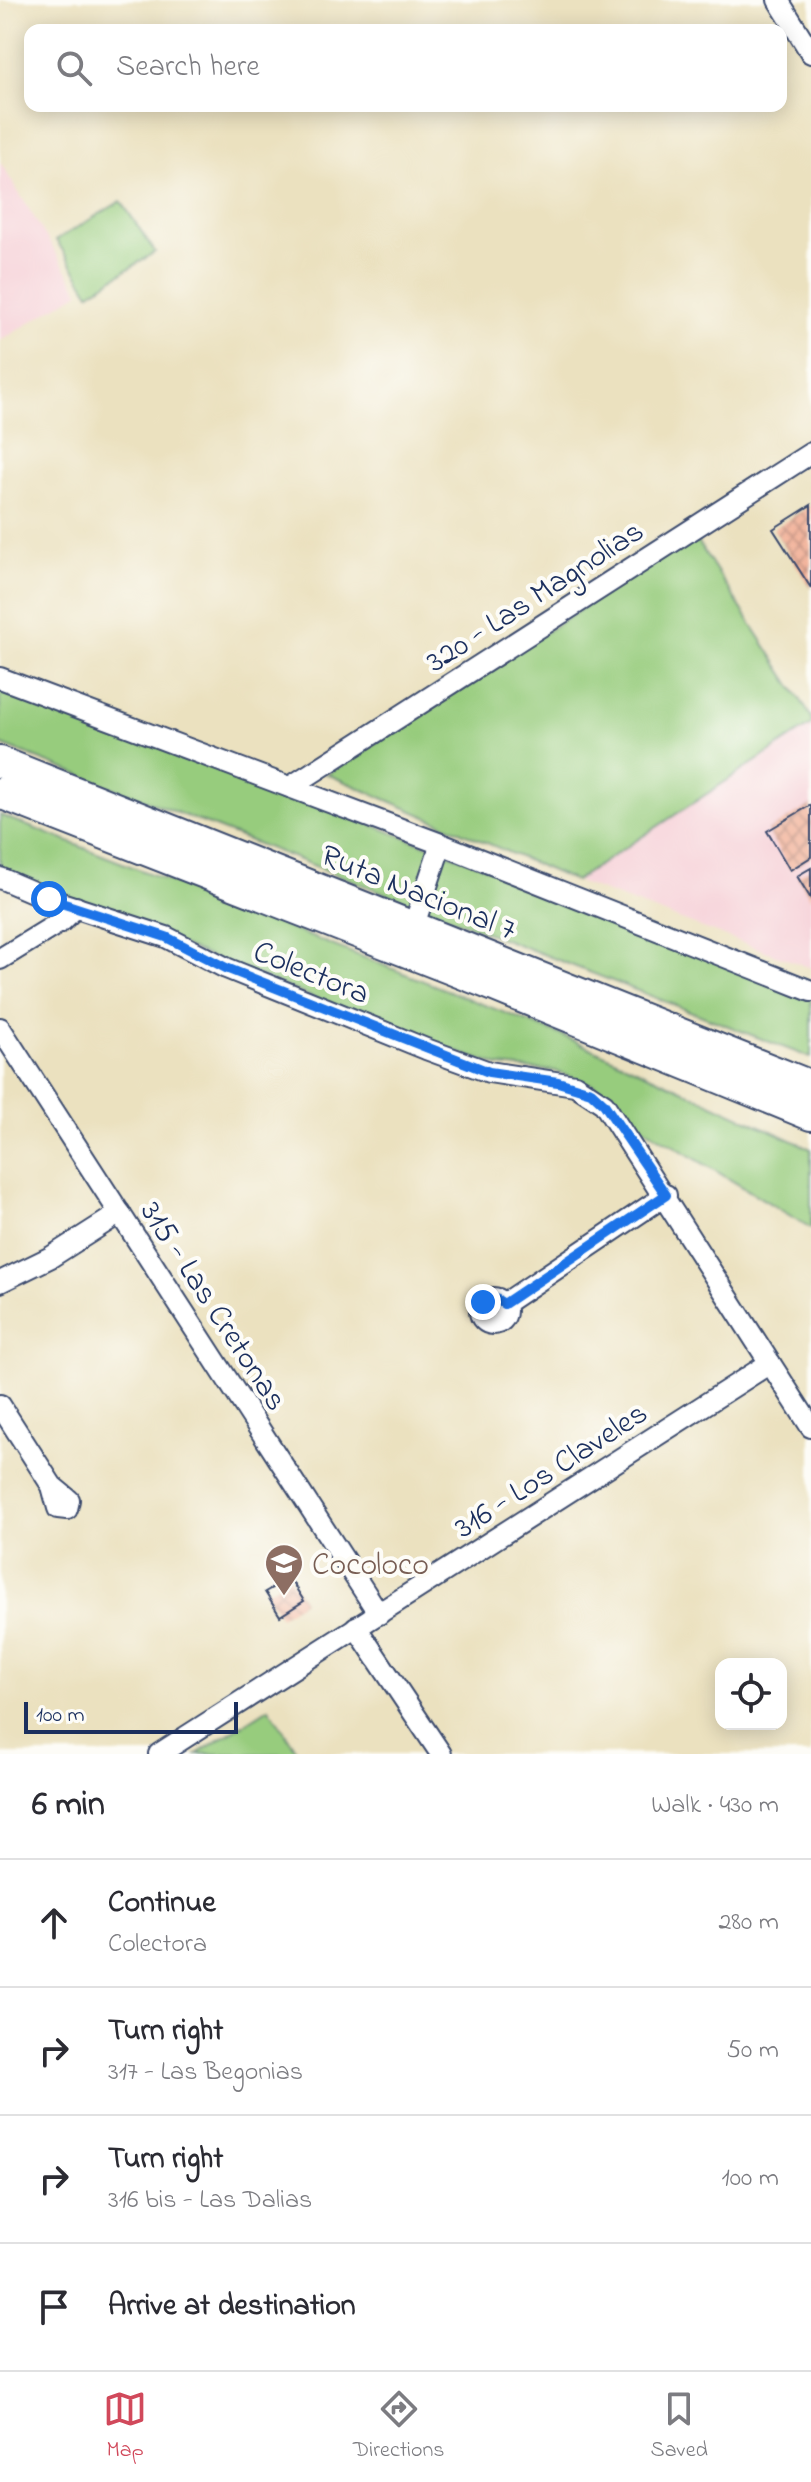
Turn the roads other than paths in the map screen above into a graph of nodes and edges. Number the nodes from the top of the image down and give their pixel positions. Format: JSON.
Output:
{"nodes":[{"id":1,"x":778,"y":0,"type":"edge"},
{"id":2,"x":811,"y":53,"type":"edge"},
{"id":3,"x":811,"y":453,"type":"edge"},
{"id":4,"x":0,"y":678,"type":"edge"},
{"id":5,"x":0,"y":762,"type":"edge"},
{"id":6,"x":290,"y":787,"type":"junction"},
{"id":7,"x":0,"y":793,"type":"edge"},
{"id":8,"x":441,"y":844,"type":"junction"},
{"id":9,"x":0,"y":878,"type":"edge"},
{"id":10,"x":76,"y":907,"type":"junction"},
{"id":11,"x":413,"y":928,"type":"junction"},
{"id":12,"x":0,"y":959,"type":"edge"},
{"id":13,"x":811,"y":991,"type":"edge"},
{"id":14,"x":0,"y":1028,"type":"edge"},
{"id":15,"x":744,"y":1060,"type":"junction"},
{"id":16,"x":811,"y":1075,"type":"edge"},
{"id":17,"x":811,"y":1086,"type":"edge"},
{"id":18,"x":811,"y":1117,"type":"edge"},
{"id":19,"x":666,"y":1195,"type":"junction"},
{"id":20,"x":120,"y":1213,"type":"junction"},
{"id":21,"x":0,"y":1282,"type":"edge"},
{"id":22,"x":504,"y":1304,"type":"dead end"},
{"id":23,"x":770,"y":1363,"type":"junction"},
{"id":24,"x":0,"y":1405,"type":"edge"},
{"id":25,"x":811,"y":1427,"type":"edge"},
{"id":26,"x":52,"y":1486,"type":"dead end"},
{"id":27,"x":379,"y":1614,"type":"junction"},
{"id":28,"x":356,"y":1627,"type":"junction"},
{"id":29,"x":159,"y":1754,"type":"edge"},
{"id":30,"x":441,"y":1754,"type":"edge"}],
"edges":[{"from":1,"to":2,"type":"street"},
{"from":3,"to":6,"type":"street","name":"320 - Las Magnolias"},
{"from":4,"to":6,"type":"street"},
{"from":5,"to":11,"type":"highway","name":"Ruta Nacional 7"},
{"from":6,"to":8,"type":"street"},
{"from":7,"to":18,"type":"highway","name":"Ruta Nacional 7"},
{"from":8,"to":11,"type":"street"},
{"from":8,"to":13,"type":"street"},
{"from":9,"to":10,"type":"street","name":"Colectora"},
{"from":10,"to":12,"type":"street"},
{"from":10,"to":19,"type":"street","name":"Colectora"},
{"from":11,"to":15,"type":"highway","name":"Ruta Nacional 7"},
{"from":14,"to":20,"type":"street","name":"315 - Las Cretonas"},
{"from":15,"to":16,"type":"highway"},
{"from":15,"to":17,"type":"highway","name":"Ruta Nacional 7"},
{"from":19,"to":22,"type":"street"},
{"from":19,"to":23,"type":"street"},
{"from":20,"to":21,"type":"street"},
{"from":20,"to":27,"type":"street","name":"315 - Las Cretonas"},
{"from":23,"to":25,"type":"street"},
{"from":23,"to":27,"type":"street","name":"316 - Los Claveles"},
{"from":24,"to":26,"type":"street"},
{"from":27,"to":28,"type":"street","name":"316 - Los Claveles"},
{"from":28,"to":29,"type":"street","name":"316 - Los Claveles"},
{"from":28,"to":30,"type":"street"}]}
